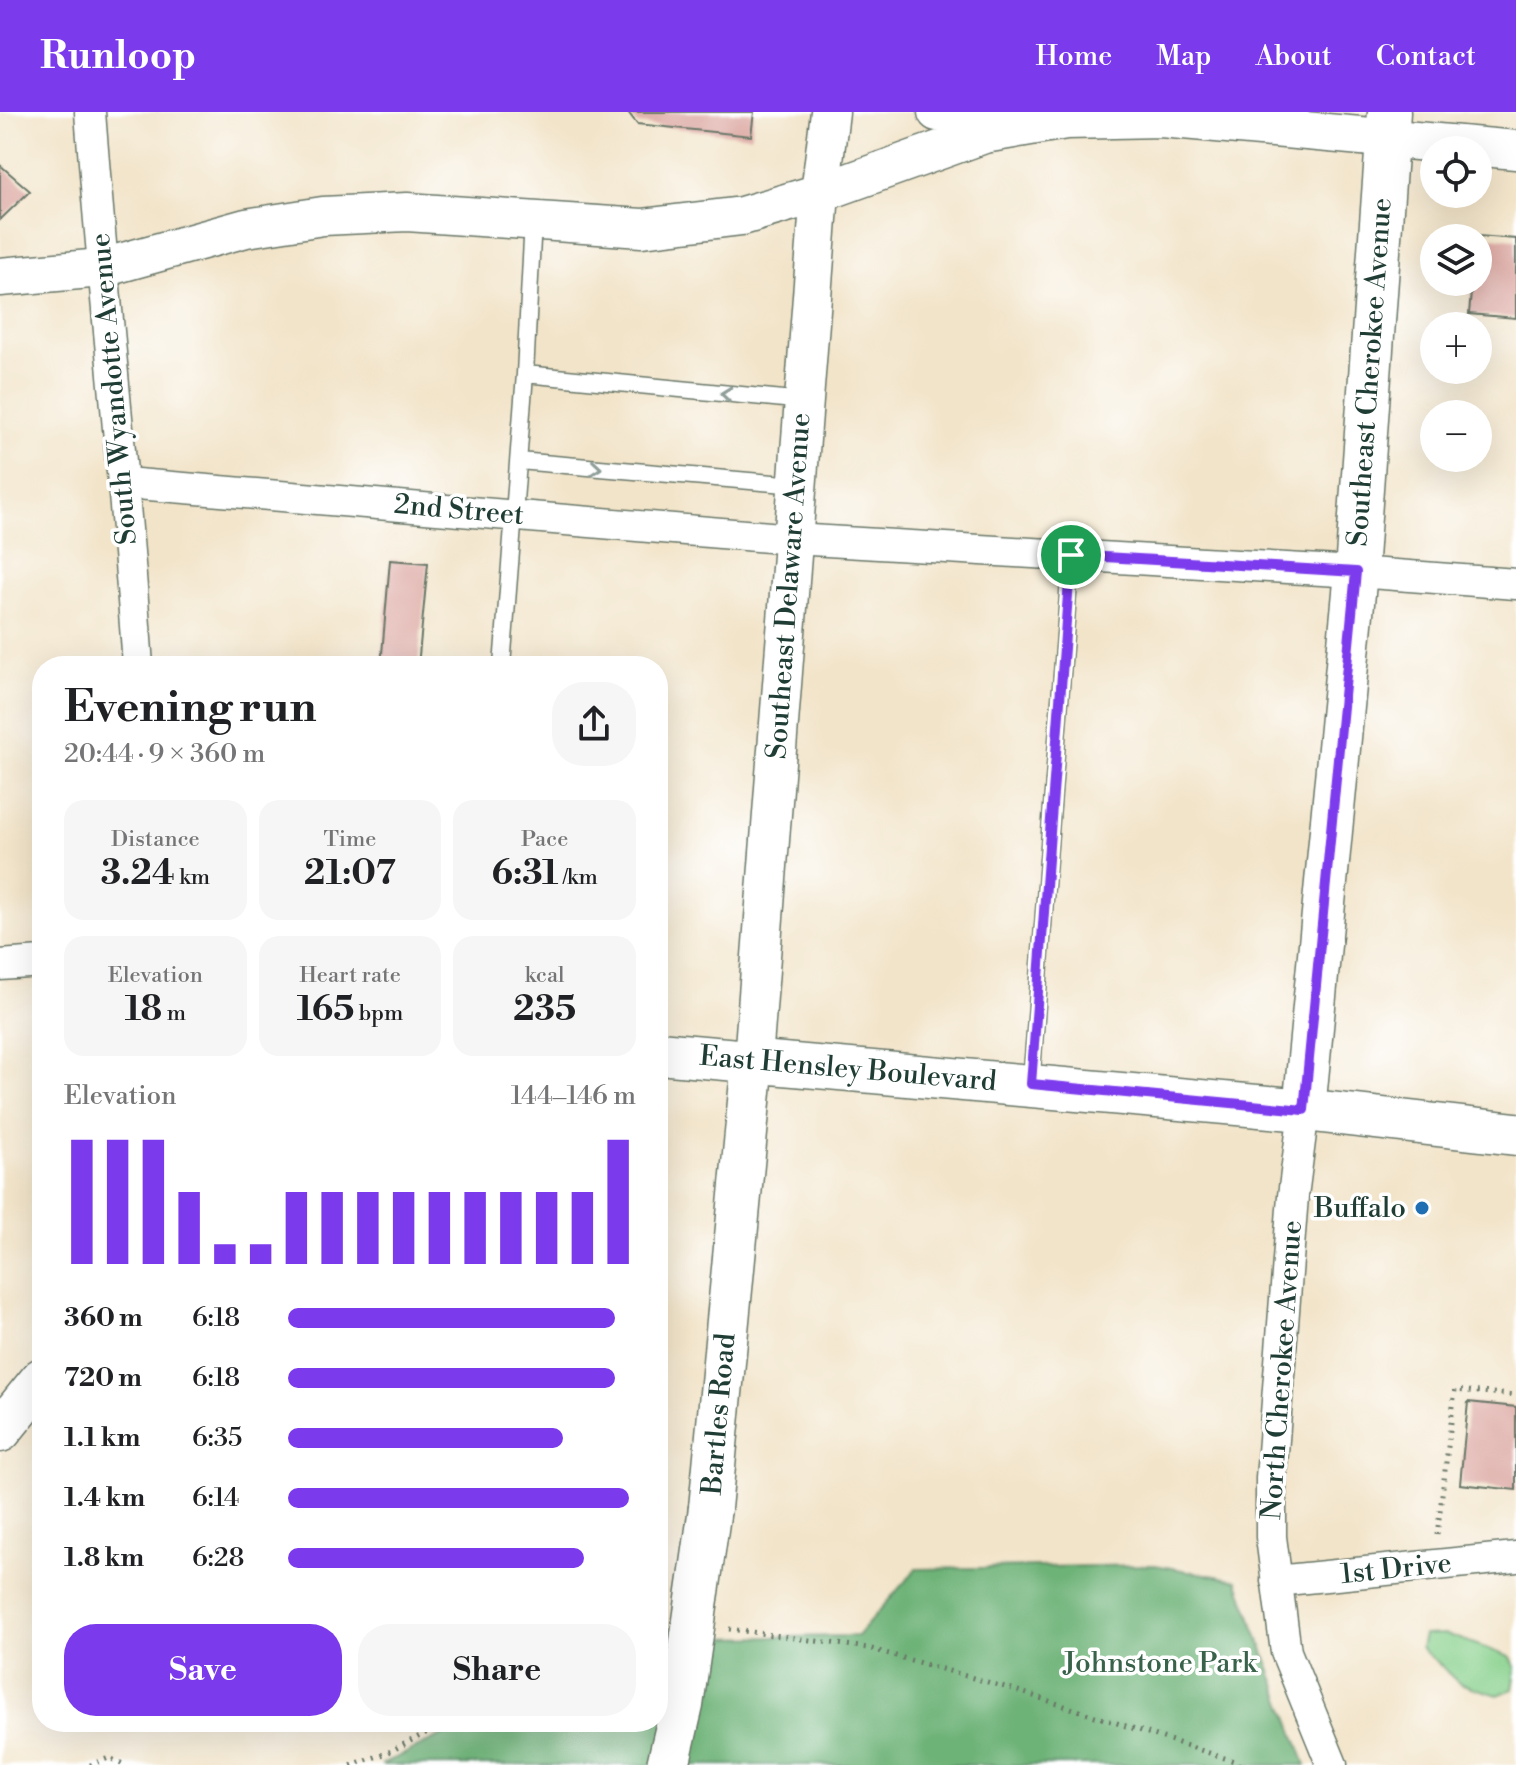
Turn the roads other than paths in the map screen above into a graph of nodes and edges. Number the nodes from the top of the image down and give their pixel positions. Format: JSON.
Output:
{"nodes":[{"id":1,"x":90,"y":112,"type":"edge"},
{"id":2,"x":830,"y":112,"type":"edge"},
{"id":3,"x":937,"y":112,"type":"edge"},
{"id":4,"x":1121,"y":116,"type":"edge"},
{"id":5,"x":1066,"y":120,"type":"junction"},
{"id":6,"x":1387,"y":126,"type":"edge"},
{"id":7,"x":1516,"y":150,"type":"edge"},
{"id":8,"x":820,"y":193,"type":"junction"},
{"id":9,"x":533,"y":220,"type":"junction"},
{"id":10,"x":102,"y":268,"type":"junction"},
{"id":11,"x":0,"y":277,"type":"edge"},
{"id":12,"x":525,"y":374,"type":"junction"},
{"id":13,"x":804,"y":401,"type":"junction"},
{"id":14,"x":519,"y":461,"type":"junction"},
{"id":15,"x":125,"y":483,"type":"junction"},
{"id":16,"x":797,"y":485,"type":"junction"},
{"id":17,"x":515,"y":515,"type":"junction"},
{"id":18,"x":793,"y":539,"type":"junction"},
{"id":19,"x":1071,"y":555,"type":"junction"},
{"id":20,"x":1356,"y":572,"type":"junction"},
{"id":21,"x":1516,"y":584,"type":"edge"},
{"id":22,"x":137,"y":656,"type":"edge"},
{"id":23,"x":503,"y":656,"type":"edge"},
{"id":24,"x":32,"y":963,"type":"edge"},
{"id":25,"x":0,"y":965,"type":"edge"},
{"id":26,"x":668,"y":1054,"type":"edge"},
{"id":27,"x":753,"y":1060,"type":"junction"},
{"id":28,"x":1031,"y":1084,"type":"junction"},
{"id":29,"x":1304,"y":1110,"type":"junction"},
{"id":30,"x":1516,"y":1134,"type":"edge"},
{"id":31,"x":32,"y":1391,"type":"edge"},
{"id":32,"x":0,"y":1431,"type":"edge"},
{"id":33,"x":1516,"y":1557,"type":"edge"},
{"id":34,"x":1276,"y":1581,"type":"junction"},
{"id":35,"x":668,"y":1765,"type":"edge"},
{"id":36,"x":1332,"y":1765,"type":"edge"}],
"edges":[{"from":1,"to":10,"type":"street","name":"South Wyandotte Avenue"},
{"from":2,"to":8,"type":"street","name":"Southeast Delaware Avenue"},
{"from":3,"to":5,"type":"street"},
{"from":4,"to":5,"type":"street"},
{"from":4,"to":6,"type":"street"},
{"from":5,"to":8,"type":"street"},
{"from":6,"to":7,"type":"street"},
{"from":6,"to":20,"type":"main road","name":"Southeast Cherokee Avenue"},
{"from":8,"to":9,"type":"street"},
{"from":8,"to":13,"type":"street","name":"Southeast Delaware Avenue"},
{"from":9,"to":10,"type":"street"},
{"from":9,"to":12,"type":"lane"},
{"from":10,"to":11,"type":"street"},
{"from":10,"to":15,"type":"street","name":"South Wyandotte Avenue"},
{"from":13,"to":12,"type":"lane","one_way":true},
{"from":12,"to":14,"type":"lane"},
{"from":13,"to":16,"type":"street","name":"Southeast Delaware Avenue"},
{"from":14,"to":16,"type":"lane","one_way":true},
{"from":14,"to":17,"type":"lane"},
{"from":15,"to":17,"type":"street","name":"2nd Street"},
{"from":15,"to":22,"type":"street","name":"South Wyandotte Avenue"},
{"from":16,"to":18,"type":"street","name":"Southeast Delaware Avenue"},
{"from":17,"to":18,"type":"street","name":"2nd Street"},
{"from":17,"to":23,"type":"lane"},
{"from":18,"to":19,"type":"street","name":"2nd Street"},
{"from":18,"to":27,"type":"street","name":"Southeast Delaware Avenue"},
{"from":19,"to":20,"type":"street","name":"2nd Street"},
{"from":19,"to":28,"type":"lane"},
{"from":20,"to":21,"type":"street","name":"2nd Street"},
{"from":20,"to":29,"type":"main road","name":"Southeast Cherokee Avenue"},
{"from":24,"to":25,"type":"street"},
{"from":26,"to":27,"type":"main road","name":"East Hensley Boulevard"},
{"from":27,"to":28,"type":"main road","name":"East Hensley Boulevard"},
{"from":27,"to":35,"type":"main road","name":"Bartles Road","bridge":true},
{"from":28,"to":29,"type":"main road","name":"East Hensley Boulevard"},
{"from":29,"to":30,"type":"main road","name":"East Hensley Boulevard"},
{"from":29,"to":34,"type":"street","name":"North Cherokee Avenue"},
{"from":31,"to":32,"type":"main road"},
{"from":33,"to":34,"type":"street","name":"1st Drive"},
{"from":34,"to":36,"type":"street","name":"North Cherokee Avenue"}]}
